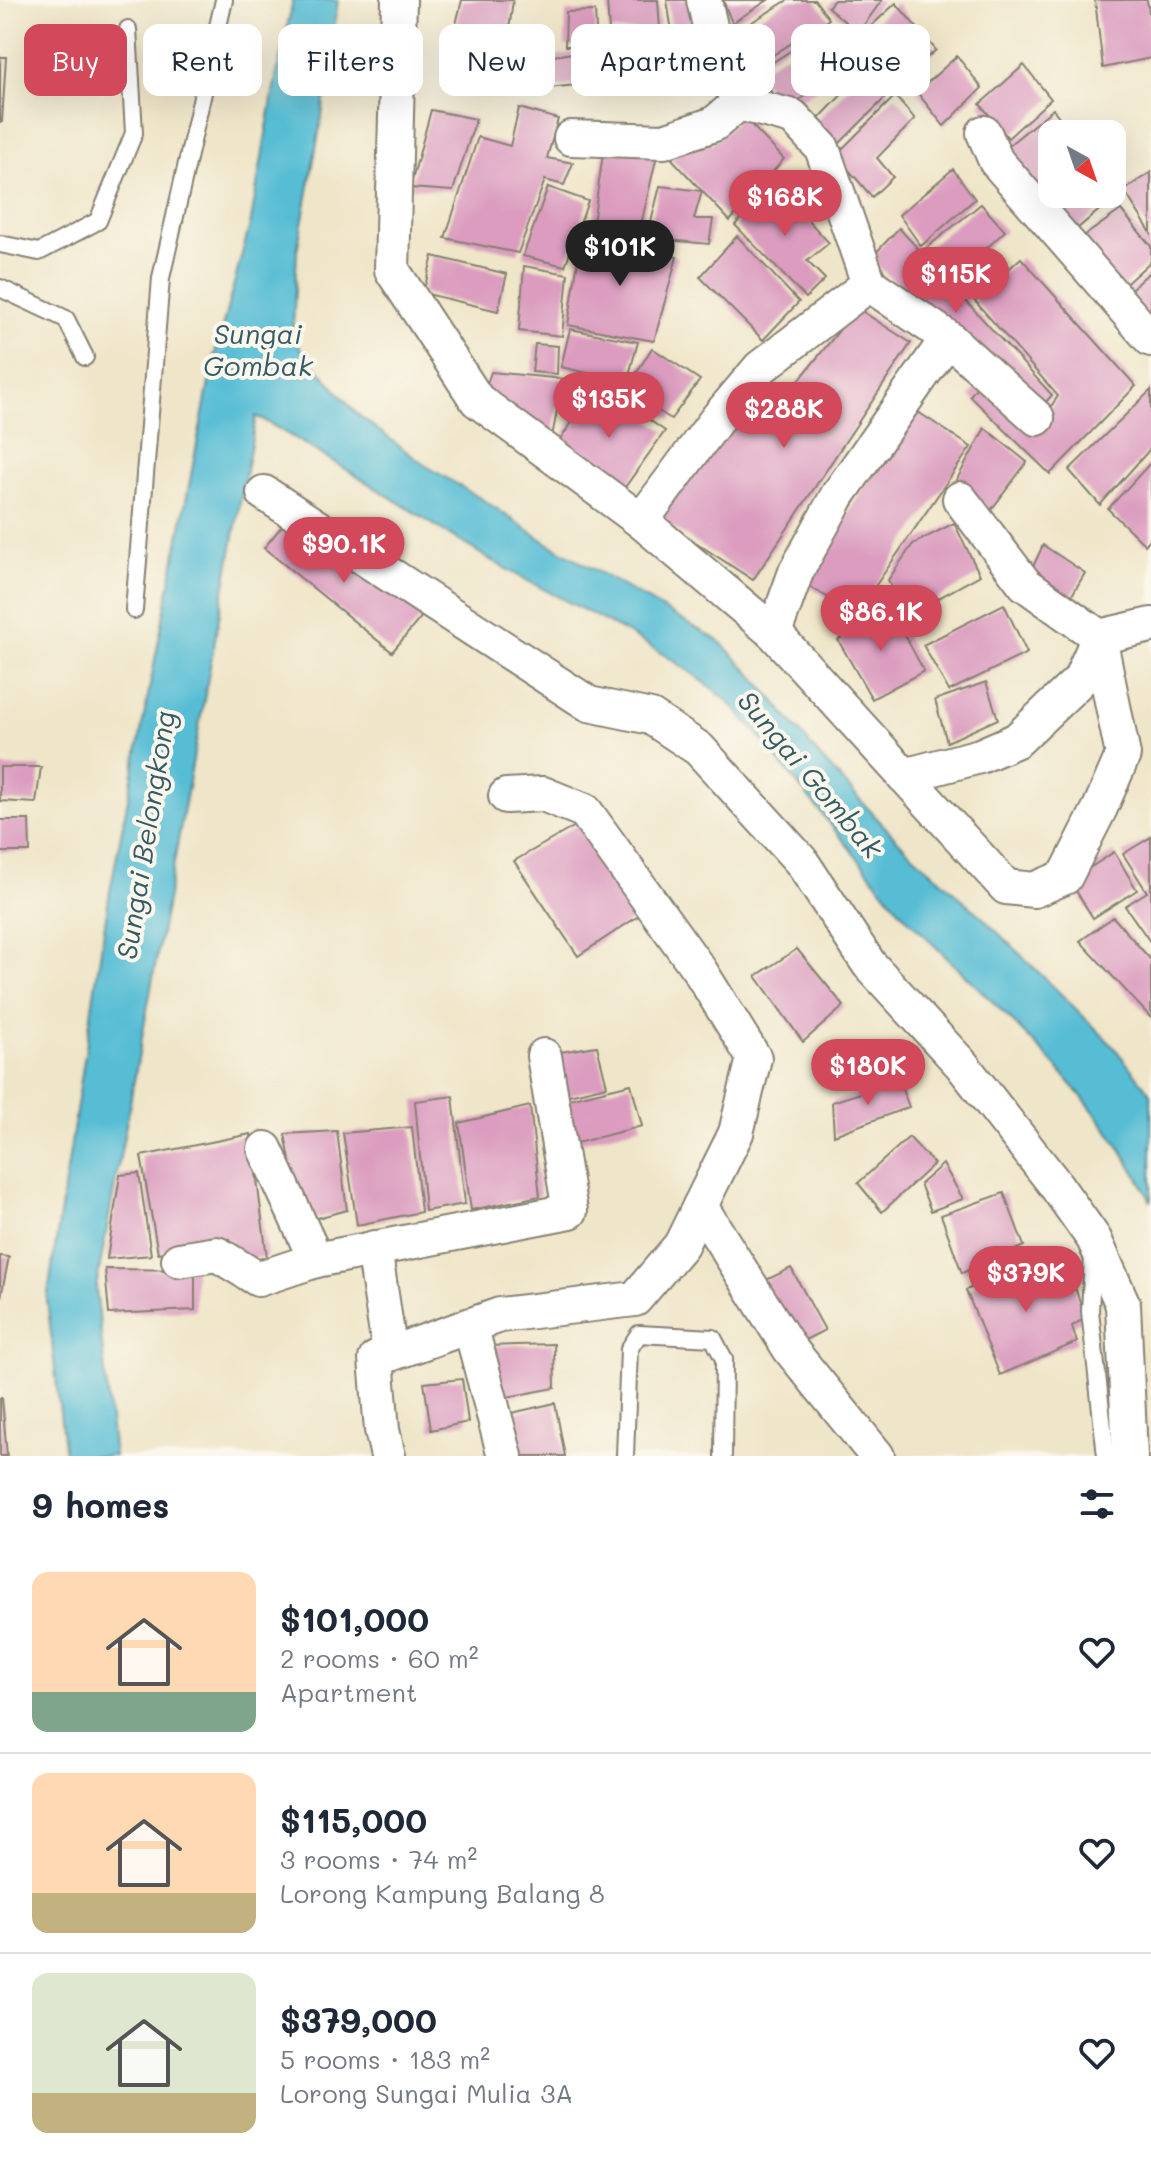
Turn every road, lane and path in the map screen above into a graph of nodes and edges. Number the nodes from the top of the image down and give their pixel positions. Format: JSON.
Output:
{"nodes":[{"id":1,"x":224,"y":0,"type":"edge"},
{"id":2,"x":399,"y":0,"type":"edge"},
{"id":3,"x":704,"y":0,"type":"edge"},
{"id":4,"x":128,"y":29,"type":"dead end"},
{"id":5,"x":739,"y":103,"type":"junction"},
{"id":6,"x":984,"y":133,"type":"dead end"},
{"id":7,"x":571,"y":138,"type":"dead end"},
{"id":8,"x":0,"y":244,"type":"edge"},
{"id":9,"x":869,"y":284,"type":"junction"},
{"id":10,"x":0,"y":288,"type":"edge"},
{"id":11,"x":948,"y":338,"type":"junction"},
{"id":12,"x":1151,"y":339,"type":"edge"},
{"id":13,"x":85,"y":357,"type":"dead end"},
{"id":14,"x":1037,"y":418,"type":"dead end"},
{"id":15,"x":264,"y":493,"type":"dead end"},
{"id":16,"x":960,"y":499,"type":"dead end"},
{"id":17,"x":641,"y":521,"type":"junction"},
{"id":18,"x":134,"y":610,"type":"dead end"},
{"id":19,"x":1151,"y":625,"type":"edge"},
{"id":20,"x":774,"y":633,"type":"junction"},
{"id":21,"x":1099,"y":637,"type":"junction"},
{"id":22,"x":904,"y":776,"type":"junction"},
{"id":23,"x":506,"y":796,"type":"dead end"},
{"id":24,"x":544,"y":1056,"type":"dead end"},
{"id":25,"x":265,"y":1149,"type":"dead end"},
{"id":26,"x":700,"y":1206,"type":"junction"},
{"id":27,"x":1094,"y":1239,"type":"junction"},
{"id":28,"x":374,"y":1248,"type":"junction"},
{"id":29,"x":179,"y":1260,"type":"dead end"},
{"id":30,"x":316,"y":1260,"type":"junction"},
{"id":31,"x":470,"y":1325,"type":"junction"},
{"id":32,"x":383,"y":1356,"type":"junction"},
{"id":33,"x":388,"y":1456,"type":"edge"},
{"id":34,"x":505,"y":1456,"type":"edge"},
{"id":35,"x":625,"y":1456,"type":"edge"},
{"id":36,"x":723,"y":1456,"type":"edge"},
{"id":37,"x":877,"y":1456,"type":"edge"},
{"id":38,"x":1106,"y":1456,"type":"edge"},
{"id":39,"x":1130,"y":1456,"type":"edge"}],
"edges":[{"from":1,"to":18,"type":"lane"},
{"from":2,"to":17,"type":"street"},
{"from":3,"to":5,"type":"street"},
{"from":4,"to":8,"type":"lane"},
{"from":5,"to":7,"type":"street"},
{"from":5,"to":9,"type":"street"},
{"from":6,"to":12,"type":"street"},
{"from":9,"to":11,"type":"street"},
{"from":9,"to":17,"type":"street"},
{"from":10,"to":13,"type":"lane"},
{"from":11,"to":14,"type":"street"},
{"from":11,"to":20,"type":"street"},
{"from":15,"to":27,"type":"street"},
{"from":16,"to":21,"type":"street"},
{"from":17,"to":20,"type":"street"},
{"from":19,"to":21,"type":"street"},
{"from":20,"to":22,"type":"street"},
{"from":21,"to":22,"type":"street"},
{"from":21,"to":22,"type":"street"},
{"from":23,"to":26,"type":"street"},
{"from":24,"to":28,"type":"street"},
{"from":25,"to":30,"type":"street"},
{"from":26,"to":31,"type":"street"},
{"from":26,"to":37,"type":"street"},
{"from":27,"to":38,"type":"lane"},
{"from":27,"to":39,"type":"street"},
{"from":28,"to":30,"type":"street"},
{"from":28,"to":32,"type":"street"},
{"from":29,"to":30,"type":"street"},
{"from":31,"to":32,"type":"street"},
{"from":31,"to":34,"type":"street"},
{"from":32,"to":33,"type":"street"},
{"from":35,"to":36,"type":"lane"}]}
